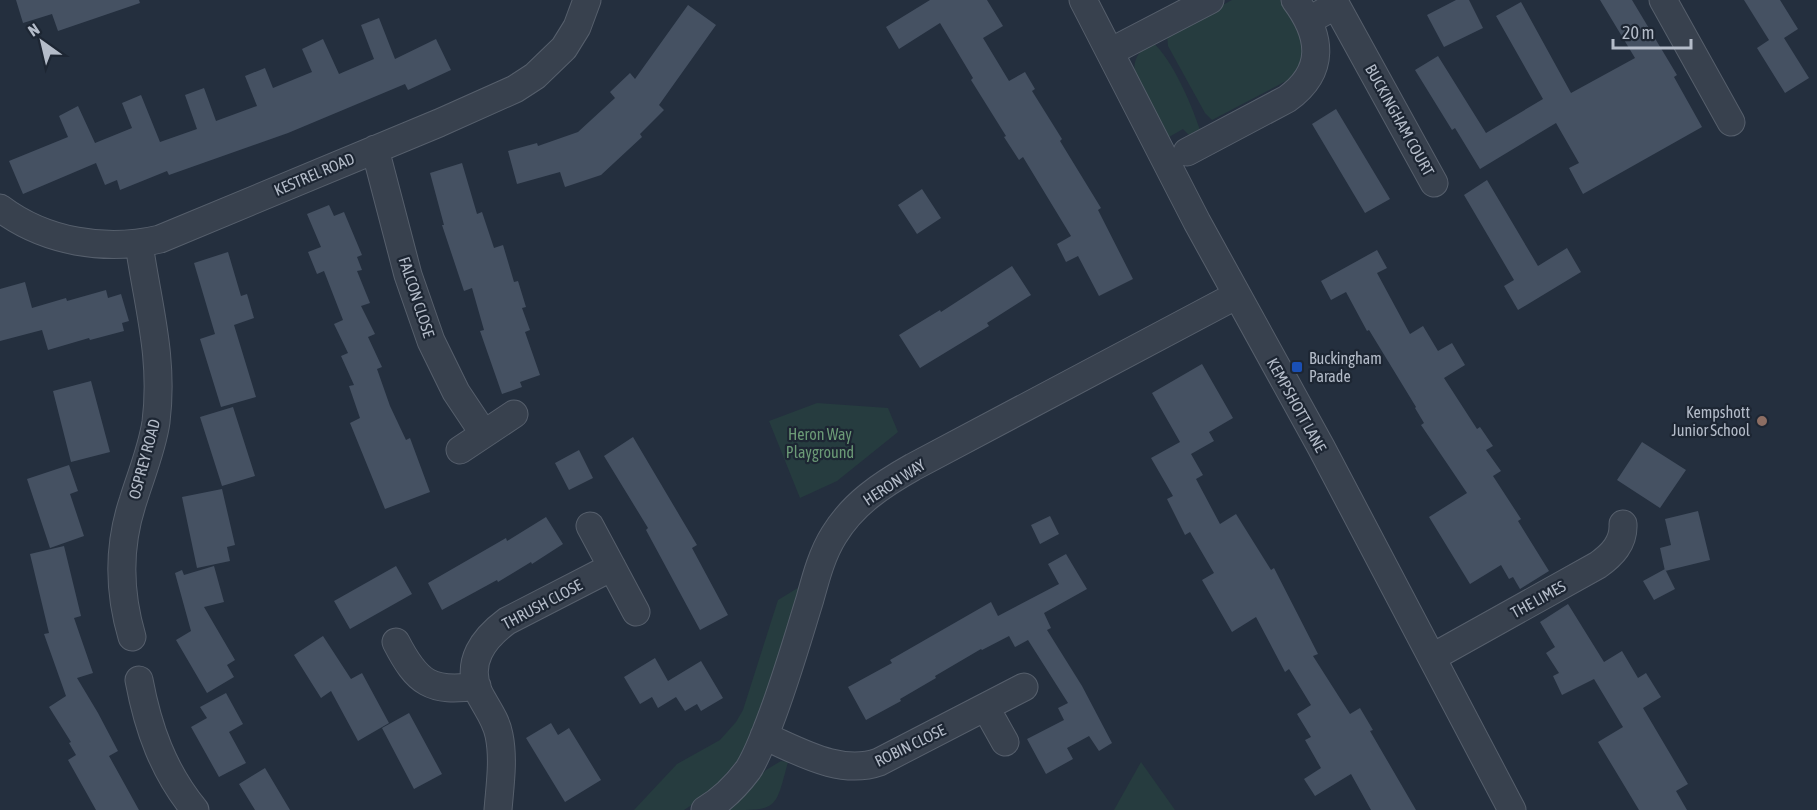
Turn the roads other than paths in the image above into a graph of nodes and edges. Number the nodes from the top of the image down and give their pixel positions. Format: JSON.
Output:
{"nodes":[{"id":1,"x":587,"y":0,"type":"edge"},
{"id":2,"x":1083,"y":0,"type":"edge"},
{"id":3,"x":1210,"y":0,"type":"edge"},
{"id":4,"x":1663,"y":0,"type":"edge"},
{"id":5,"x":1301,"y":10,"type":"edge"},
{"id":6,"x":1110,"y":52,"type":"junction"},
{"id":7,"x":1731,"y":122,"type":"dead end"},
{"id":8,"x":375,"y":148,"type":"junction"},
{"id":9,"x":1188,"y":153,"type":"dead end"},
{"id":10,"x":1434,"y":183,"type":"dead end"},
{"id":11,"x":0,"y":208,"type":"edge"},
{"id":12,"x":139,"y":244,"type":"junction"},
{"id":13,"x":1237,"y":295,"type":"junction"},
{"id":14,"x":514,"y":414,"type":"dead end"},
{"id":15,"x":484,"y":434,"type":"junction"},
{"id":16,"x":460,"y":450,"type":"dead end"},
{"id":17,"x":1623,"y":525,"type":"dead end"},
{"id":18,"x":591,"y":526,"type":"dead end"},
{"id":19,"x":612,"y":567,"type":"junction"},
{"id":20,"x":636,"y":612,"type":"dead end"},
{"id":21,"x":132,"y":637,"type":"dead end"},
{"id":22,"x":396,"y":642,"type":"dead end"},
{"id":23,"x":1433,"y":657,"type":"junction"},
{"id":24,"x":139,"y":680,"type":"dead end"},
{"id":25,"x":477,"y":686,"type":"junction"},
{"id":26,"x":1024,"y":687,"type":"dead end"},
{"id":27,"x":986,"y":708,"type":"junction"},
{"id":28,"x":764,"y":736,"type":"junction"},
{"id":29,"x":1005,"y":742,"type":"dead end"},
{"id":30,"x":195,"y":810,"type":"edge"},
{"id":31,"x":498,"y":810,"type":"edge"},
{"id":32,"x":705,"y":810,"type":"edge"},
{"id":33,"x":1512,"y":810,"type":"edge"}],
"edges":[{"from":1,"to":8,"type":"street","name":"KESTREL ROAD"},
{"from":2,"to":6,"type":"street","name":"KEMPSHOTT LANE"},
{"from":3,"to":6,"type":"street"},
{"from":4,"to":7,"type":"street"},
{"from":5,"to":9,"type":"street"},
{"from":5,"to":10,"type":"street","name":"BUCKINGHAM COURT"},
{"from":6,"to":13,"type":"street","name":"KEMPSHOTT LANE"},
{"from":8,"to":12,"type":"street","name":"KESTREL ROAD"},
{"from":8,"to":15,"type":"street","name":"FALCON CLOSE"},
{"from":11,"to":12,"type":"street","name":"KESTREL ROAD"},
{"from":12,"to":21,"type":"street","name":"OSPREY ROAD"},
{"from":13,"to":23,"type":"street","name":"KEMPSHOTT LANE"},
{"from":13,"to":28,"type":"street","name":"HERON WAY"},
{"from":14,"to":15,"type":"street"},
{"from":15,"to":16,"type":"street"},
{"from":17,"to":23,"type":"street","name":"THE LIMES"},
{"from":18,"to":19,"type":"street"},
{"from":19,"to":20,"type":"street"},
{"from":19,"to":25,"type":"street","name":"THRUSH CLOSE"},
{"from":22,"to":25,"type":"street"},
{"from":23,"to":33,"type":"street","name":"KEMPSHOTT LANE"},
{"from":24,"to":30,"type":"street"},
{"from":25,"to":31,"type":"street","name":"THRUSH CLOSE"},
{"from":26,"to":27,"type":"street","name":"ROBIN CLOSE"},
{"from":27,"to":28,"type":"street","name":"ROBIN CLOSE"},
{"from":27,"to":29,"type":"street"},
{"from":28,"to":32,"type":"street","name":"HERON WAY"}]}
